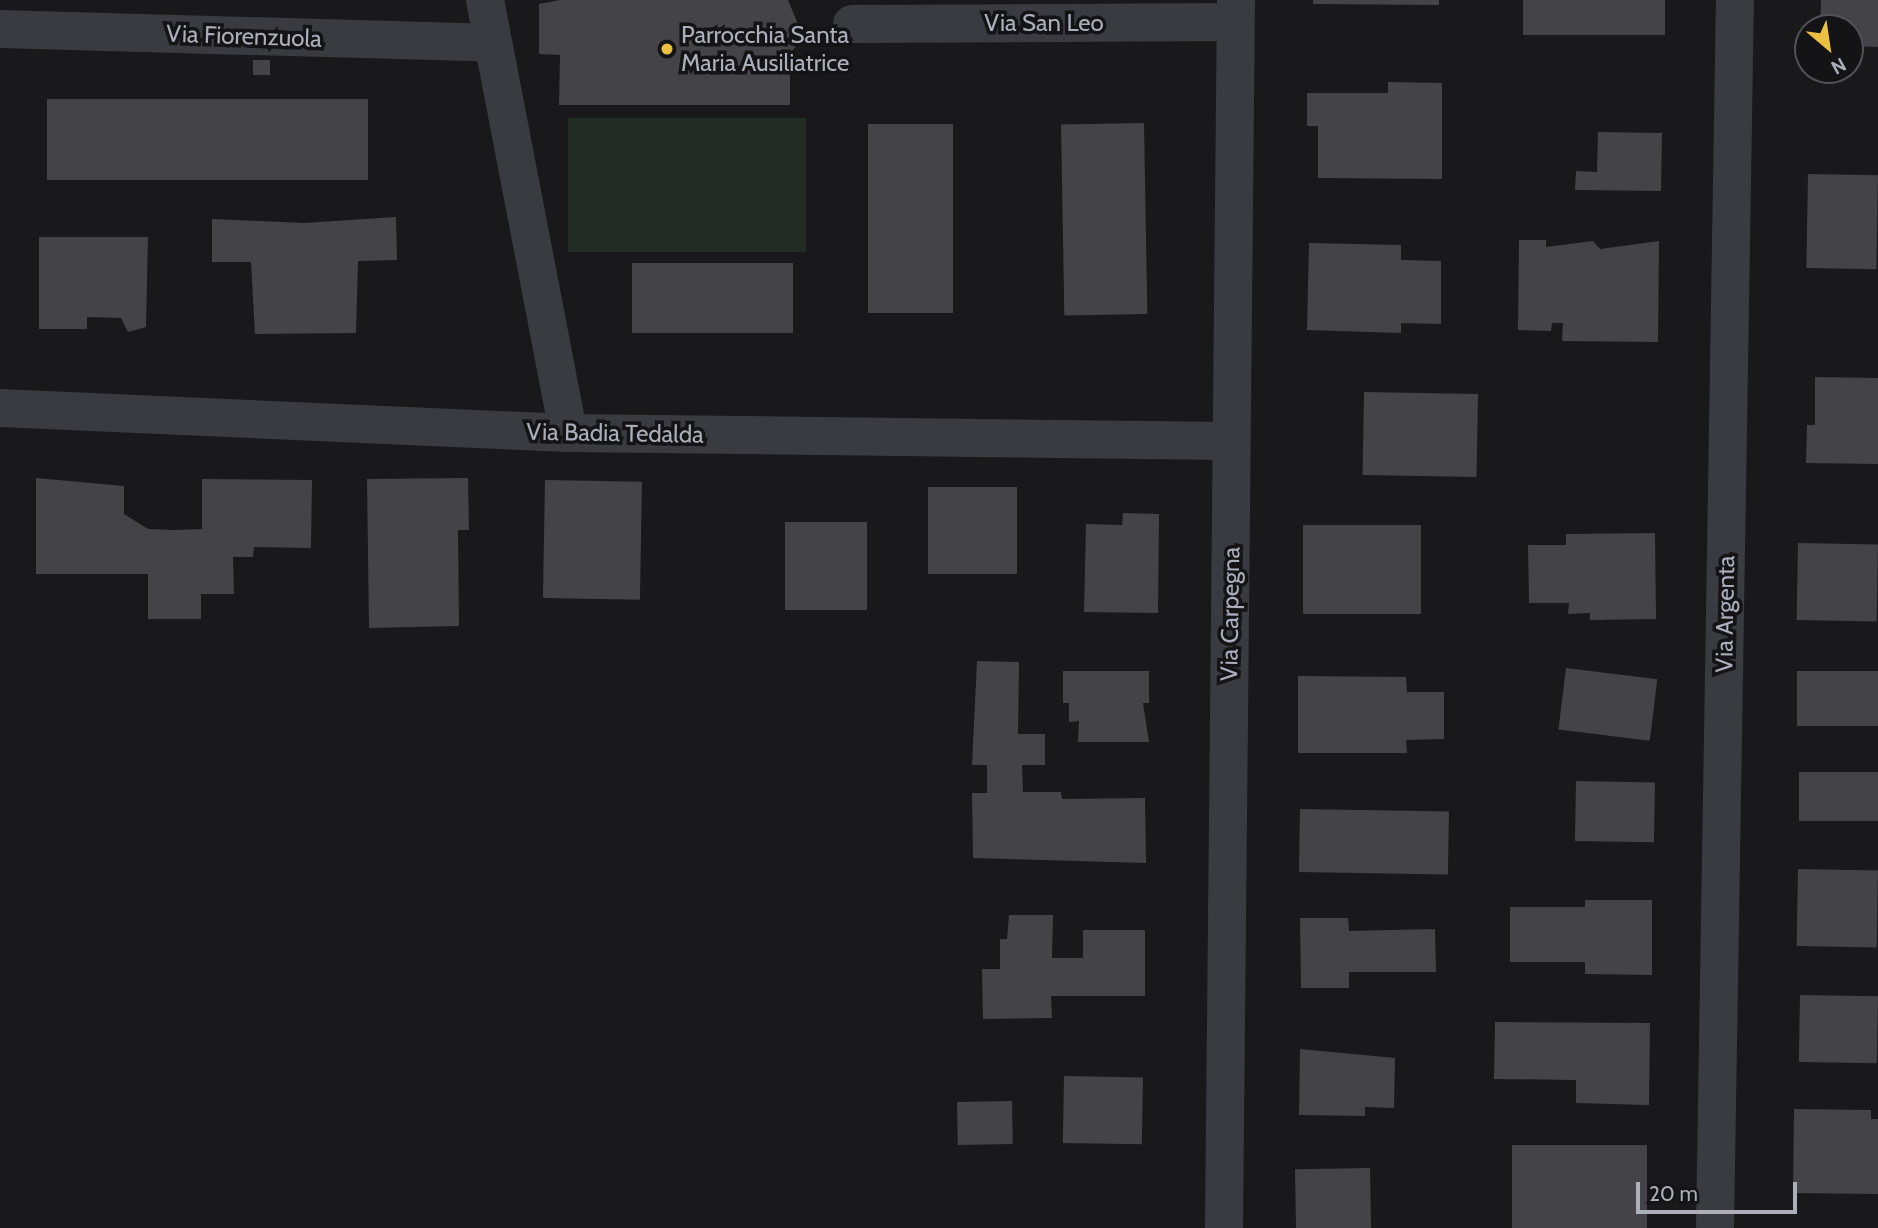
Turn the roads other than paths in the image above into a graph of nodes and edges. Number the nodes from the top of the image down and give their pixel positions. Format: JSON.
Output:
{"nodes":[{"id":1,"x":485,"y":0,"type":"edge"},
{"id":2,"x":1735,"y":0,"type":"edge"},
{"id":3,"x":1236,"y":11,"type":"edge"},
{"id":4,"x":852,"y":24,"type":"dead end"},
{"id":5,"x":0,"y":29,"type":"edge"},
{"id":6,"x":488,"y":43,"type":"junction"},
{"id":7,"x":0,"y":408,"type":"edge"},
{"id":8,"x":568,"y":433,"type":"junction"},
{"id":9,"x":1231,"y":441,"type":"junction"},
{"id":10,"x":1224,"y":1228,"type":"edge"},
{"id":11,"x":1715,"y":1228,"type":"edge"}],
"edges":[{"from":1,"to":6,"type":"street"},
{"from":2,"to":11,"type":"street","name":"Via Argenta"},
{"from":3,"to":4,"type":"street","name":"Via San Leo"},
{"from":3,"to":9,"type":"street","name":"Via Carpegna"},
{"from":5,"to":6,"type":"street","name":"Via Fiorenzuola"},
{"from":6,"to":8,"type":"street"},
{"from":7,"to":8,"type":"street","name":"Via Badia Tedalda"},
{"from":8,"to":9,"type":"street","name":"Via Badia Tedalda"},
{"from":9,"to":10,"type":"street","name":"Via Carpegna"}]}
